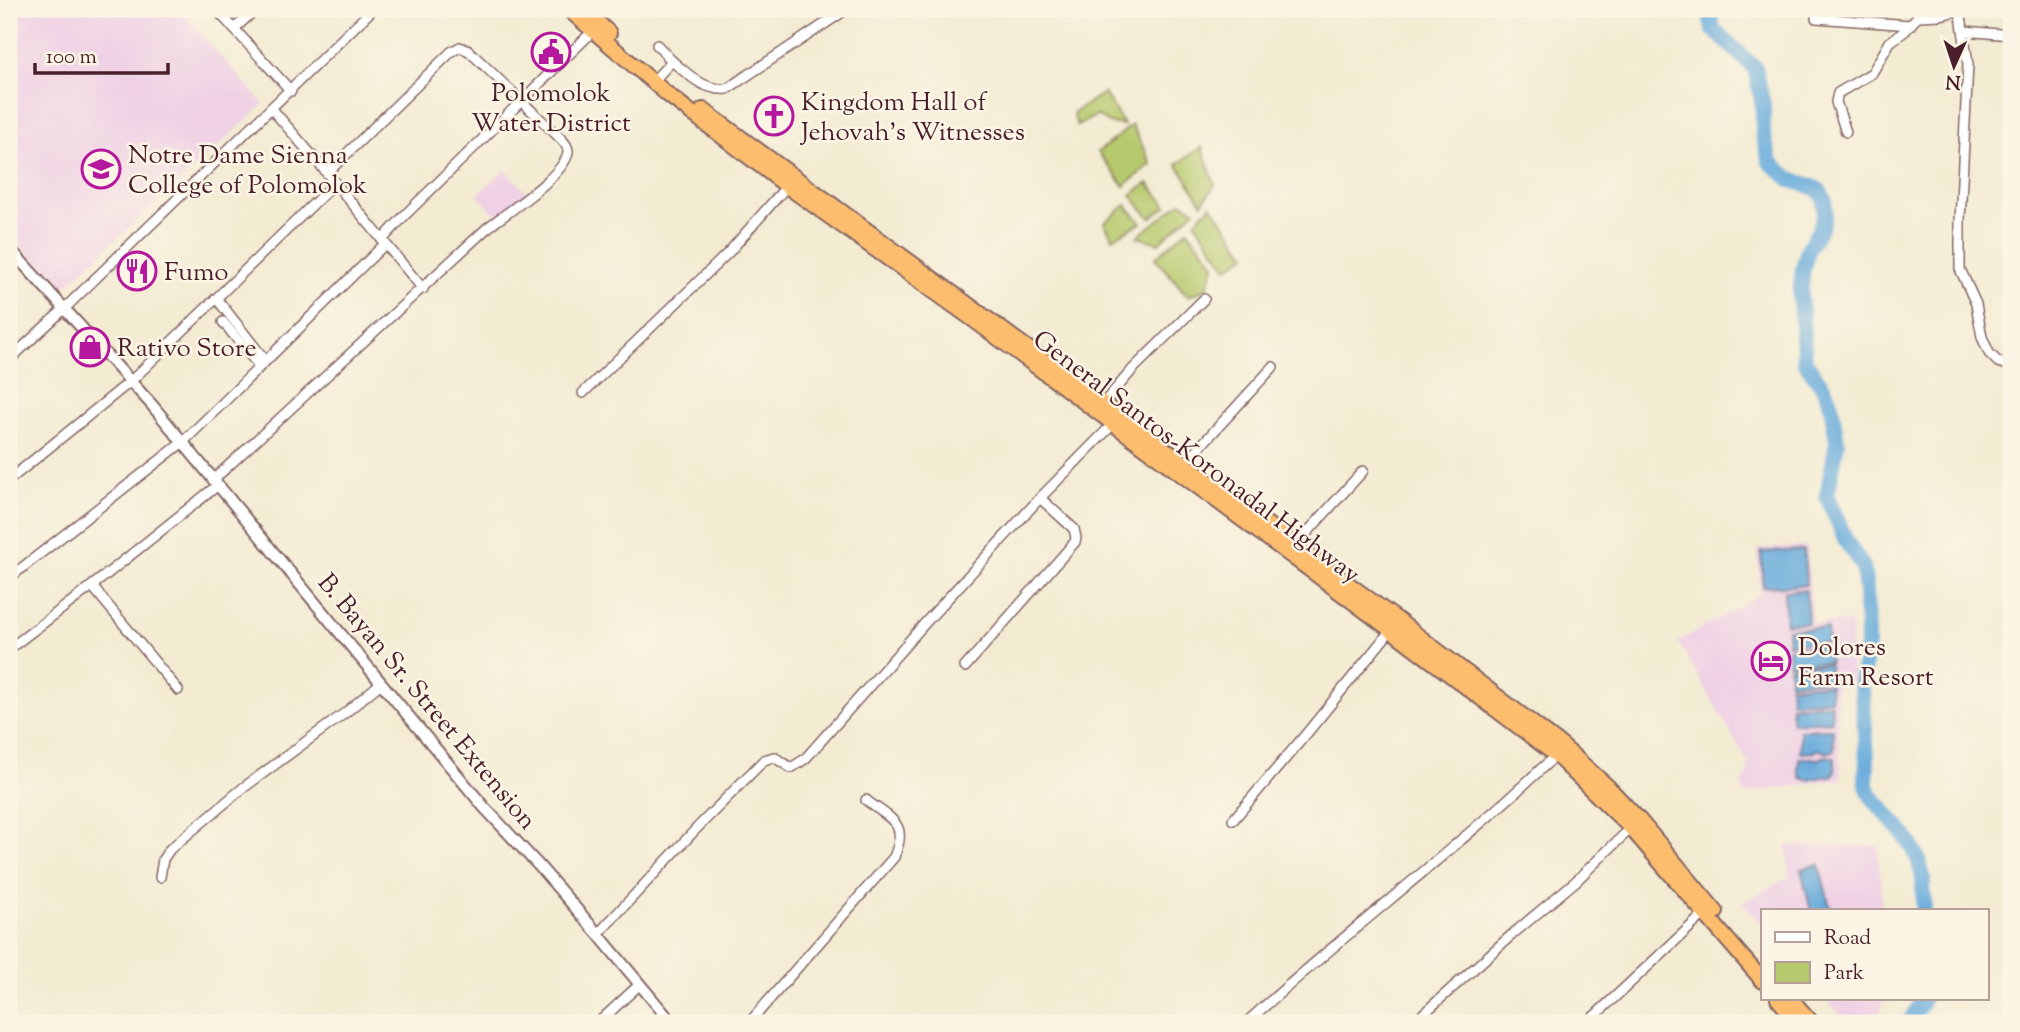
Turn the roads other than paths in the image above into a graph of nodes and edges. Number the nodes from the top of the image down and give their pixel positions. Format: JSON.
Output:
{"nodes":[{"id":1,"x":216,"y":9,"type":"edge"},
{"id":2,"x":256,"y":9,"type":"edge"},
{"id":3,"x":373,"y":9,"type":"edge"},
{"id":4,"x":568,"y":9,"type":"edge"},
{"id":5,"x":583,"y":9,"type":"edge"},
{"id":6,"x":847,"y":9,"type":"edge"},
{"id":7,"x":1960,"y":9,"type":"edge"},
{"id":8,"x":1816,"y":18,"type":"dead end"},
{"id":9,"x":1910,"y":25,"type":"junction"},
{"id":10,"x":596,"y":28,"type":"junction"},
{"id":11,"x":234,"y":29,"type":"junction"},
{"id":12,"x":1964,"y":31,"type":"junction"},
{"id":13,"x":2011,"y":35,"type":"edge"},
{"id":14,"x":657,"y":44,"type":"dead end"},
{"id":15,"x":672,"y":61,"type":"junction"},
{"id":16,"x":658,"y":76,"type":"junction"},
{"id":17,"x":290,"y":91,"type":"junction"},
{"id":18,"x":522,"y":101,"type":"junction"},
{"id":19,"x":272,"y":109,"type":"junction"},
{"id":20,"x":1846,"y":132,"type":"dead end"},
{"id":21,"x":327,"y":173,"type":"junction"},
{"id":22,"x":335,"y":183,"type":"junction"},
{"id":23,"x":786,"y":186,"type":"junction"},
{"id":24,"x":383,"y":242,"type":"junction"},
{"id":25,"x":9,"y":249,"type":"edge"},
{"id":26,"x":423,"y":289,"type":"junction"},
{"id":27,"x":217,"y":299,"type":"junction"},
{"id":28,"x":1204,"y":299,"type":"dead end"},
{"id":29,"x":65,"y":309,"type":"junction"},
{"id":30,"x":223,"y":322,"type":"dead end"},
{"id":31,"x":9,"y":360,"type":"edge"},
{"id":32,"x":262,"y":363,"type":"junction"},
{"id":33,"x":2011,"y":366,"type":"edge"},
{"id":34,"x":1273,"y":367,"type":"dead end"},
{"id":35,"x":131,"y":381,"type":"junction"},
{"id":36,"x":583,"y":393,"type":"dead end"},
{"id":37,"x":1100,"y":408,"type":"junction"},
{"id":38,"x":1116,"y":419,"type":"junction"},
{"id":39,"x":183,"y":442,"type":"junction"},
{"id":40,"x":1185,"y":463,"type":"junction"},
{"id":41,"x":1363,"y":471,"type":"dead end"},
{"id":42,"x":9,"y":480,"type":"edge"},
{"id":43,"x":216,"y":482,"type":"junction"},
{"id":44,"x":1040,"y":498,"type":"junction"},
{"id":45,"x":1295,"y":546,"type":"junction"},
{"id":46,"x":9,"y":578,"type":"edge"},
{"id":47,"x":92,"y":586,"type":"junction"},
{"id":48,"x":1391,"y":630,"type":"junction"},
{"id":49,"x":9,"y":649,"type":"edge"},
{"id":50,"x":965,"y":667,"type":"dead end"},
{"id":51,"x":381,"y":683,"type":"junction"},
{"id":52,"x":178,"y":690,"type":"dead end"},
{"id":53,"x":1513,"y":715,"type":"junction"},
{"id":54,"x":1556,"y":755,"type":"junction"},
{"id":55,"x":866,"y":800,"type":"dead end"},
{"id":56,"x":1233,"y":820,"type":"dead end"},
{"id":57,"x":1635,"y":824,"type":"junction"},
{"id":58,"x":160,"y":877,"type":"dead end"},
{"id":59,"x":1705,"y":913,"type":"junction"},
{"id":60,"x":598,"y":934,"type":"junction"},
{"id":61,"x":1761,"y":964,"type":"edge"},
{"id":62,"x":1761,"y":979,"type":"edge"},
{"id":63,"x":639,"y":985,"type":"junction"},
{"id":64,"x":1779,"y":1000,"type":"edge"},
{"id":65,"x":1793,"y":1014,"type":"edge"},
{"id":66,"x":598,"y":1023,"type":"edge"},
{"id":67,"x":672,"y":1023,"type":"edge"},
{"id":68,"x":749,"y":1023,"type":"edge"},
{"id":69,"x":1245,"y":1023,"type":"edge"},
{"id":70,"x":1413,"y":1023,"type":"edge"},
{"id":71,"x":1587,"y":1023,"type":"edge"},
{"id":72,"x":1812,"y":1023,"type":"edge"}],
"edges":[{"from":1,"to":11,"type":"street"},
{"from":2,"to":11,"type":"street"},
{"from":3,"to":17,"type":"street"},
{"from":4,"to":10,"type":"highway","name":"General Santos-Koronadal Highway"},
{"from":5,"to":10,"type":"highway","name":"General Santos-Koronadal Highway"},
{"from":6,"to":15,"type":"street"},
{"from":7,"to":9,"type":"street"},
{"from":7,"to":12,"type":"street"},
{"from":8,"to":9,"type":"street"},
{"from":9,"to":20,"type":"street"},
{"from":10,"to":16,"type":"highway","name":"General Santos-Koronadal Highway"},
{"from":10,"to":18,"type":"street"},
{"from":10,"to":23,"type":"highway","name":"General Santos-Koronadal Highway"},
{"from":11,"to":17,"type":"street"},
{"from":12,"to":13,"type":"street"},
{"from":12,"to":33,"type":"street"},
{"from":14,"to":15,"type":"street"},
{"from":15,"to":16,"type":"street"},
{"from":16,"to":37,"type":"highway","name":"General Santos-Koronadal Highway"},
{"from":17,"to":19,"type":"street"},
{"from":18,"to":21,"type":"street"},
{"from":18,"to":24,"type":"street"},
{"from":18,"to":26,"type":"street"},
{"from":19,"to":21,"type":"street"},
{"from":19,"to":29,"type":"street"},
{"from":21,"to":22,"type":"street"},
{"from":22,"to":24,"type":"street"},
{"from":22,"to":27,"type":"street"},
{"from":23,"to":36,"type":"street"},
{"from":23,"to":37,"type":"highway","name":"General Santos-Koronadal Highway"},
{"from":24,"to":26,"type":"street"},
{"from":24,"to":32,"type":"street"},
{"from":25,"to":29,"type":"street","name":"B. Bayan Sr. Street Extension"},
{"from":26,"to":43,"type":"street"},
{"from":27,"to":32,"type":"street"},
{"from":27,"to":35,"type":"street"},
{"from":28,"to":37,"type":"street"},
{"from":29,"to":31,"type":"street"},
{"from":29,"to":35,"type":"street","name":"B. Bayan Sr. Street Extension"},
{"from":30,"to":32,"type":"street"},
{"from":32,"to":39,"type":"street"},
{"from":34,"to":40,"type":"street"},
{"from":35,"to":39,"type":"street","name":"B. Bayan Sr. Street Extension"},
{"from":35,"to":42,"type":"street"},
{"from":37,"to":38,"type":"highway","name":"General Santos-Koronadal Highway"},
{"from":38,"to":40,"type":"highway","name":"General Santos-Koronadal Highway"},
{"from":38,"to":44,"type":"street"},
{"from":38,"to":48,"type":"highway","name":"General Santos-Koronadal Highway"},
{"from":39,"to":43,"type":"street","name":"B. Bayan Sr. Street Extension"},
{"from":39,"to":46,"type":"street"},
{"from":40,"to":45,"type":"highway","name":"General Santos-Koronadal Highway"},
{"from":41,"to":45,"type":"street"},
{"from":43,"to":47,"type":"street"},
{"from":43,"to":51,"type":"street","name":"B. Bayan Sr. Street Extension"},
{"from":44,"to":50,"type":"street"},
{"from":44,"to":60,"type":"street"},
{"from":45,"to":53,"type":"highway","name":"General Santos-Koronadal Highway"},
{"from":47,"to":49,"type":"street"},
{"from":47,"to":52,"type":"street"},
{"from":48,"to":53,"type":"highway","name":"General Santos-Koronadal Highway"},
{"from":48,"to":56,"type":"street"},
{"from":51,"to":58,"type":"street"},
{"from":51,"to":60,"type":"street","name":"B. Bayan Sr. Street Extension"},
{"from":53,"to":54,"type":"highway","name":"General Santos-Koronadal Highway"},
{"from":53,"to":57,"type":"highway","name":"General Santos-Koronadal Highway"},
{"from":54,"to":57,"type":"highway","name":"General Santos-Koronadal Highway"},
{"from":54,"to":69,"type":"street"},
{"from":55,"to":68,"type":"street"},
{"from":57,"to":59,"type":"highway","name":"General Santos-Koronadal Highway"},
{"from":57,"to":61,"type":"highway","name":"General Santos-Koronadal Highway"},
{"from":57,"to":70,"type":"street"},
{"from":59,"to":62,"type":"highway","name":"General Santos-Koronadal Highway"},
{"from":59,"to":71,"type":"street"},
{"from":60,"to":63,"type":"street","name":"B. Bayan Sr. Street Extension"},
{"from":63,"to":66,"type":"street"},
{"from":63,"to":67,"type":"street","name":"B. Bayan Sr. Street Extension"},
{"from":64,"to":65,"type":"highway"},
{"from":65,"to":72,"type":"highway"}]}
